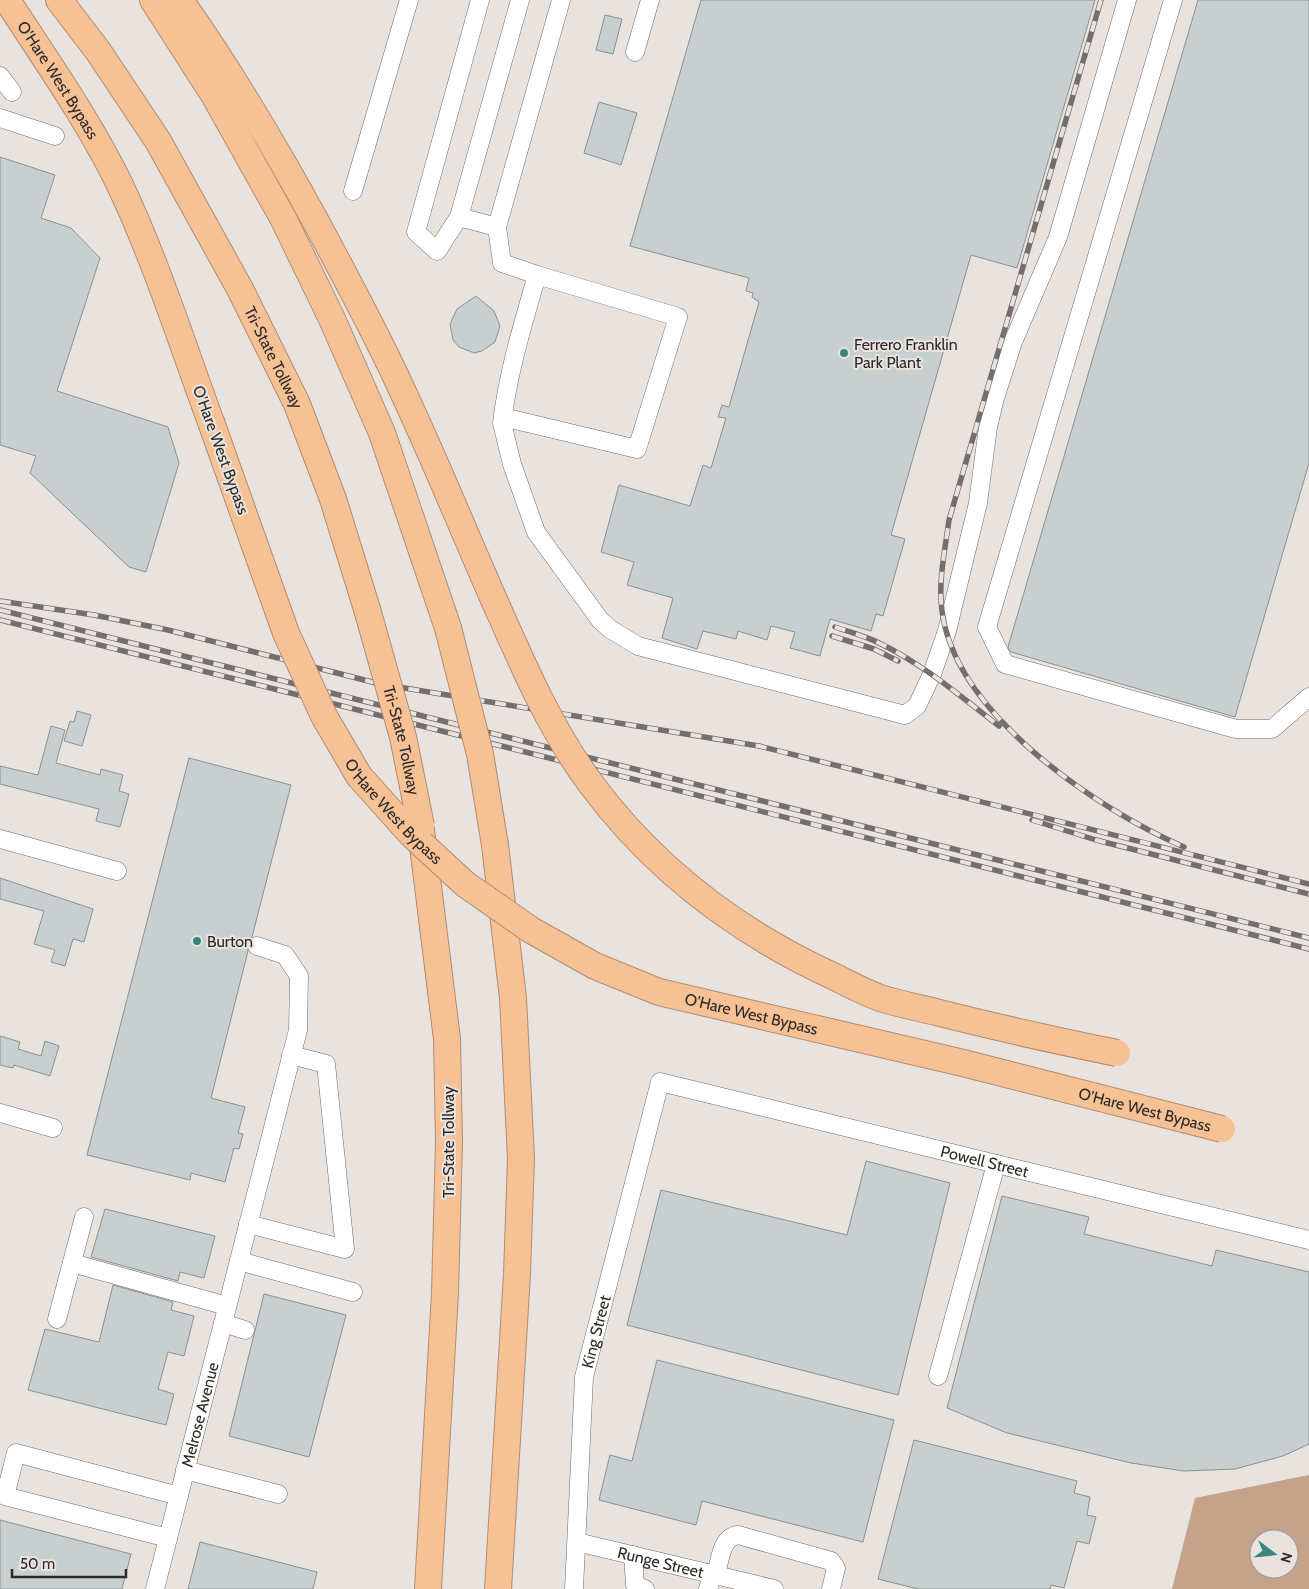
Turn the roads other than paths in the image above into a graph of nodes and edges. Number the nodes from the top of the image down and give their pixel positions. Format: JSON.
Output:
{"nodes":[{"id":1,"x":7,"y":0,"type":"edge"},
{"id":2,"x":59,"y":0,"type":"edge"},
{"id":3,"x":153,"y":0,"type":"edge"},
{"id":4,"x":180,"y":0,"type":"edge"},
{"id":5,"x":409,"y":0,"type":"edge"},
{"id":6,"x":480,"y":0,"type":"edge"},
{"id":7,"x":520,"y":0,"type":"edge"},
{"id":8,"x":560,"y":0,"type":"edge"},
{"id":9,"x":650,"y":0,"type":"edge"},
{"id":10,"x":1127,"y":0,"type":"edge"},
{"id":11,"x":1173,"y":0,"type":"edge"},
{"id":12,"x":635,"y":52,"type":"dead end"},
{"id":13,"x":0,"y":76,"type":"edge"},
{"id":14,"x":12,"y":92,"type":"dead end"},
{"id":15,"x":0,"y":118,"type":"edge"},
{"id":16,"x":55,"y":136,"type":"dead end"},
{"id":17,"x":353,"y":191,"type":"dead end"},
{"id":18,"x":459,"y":217,"type":"junction"},
{"id":19,"x":497,"y":227,"type":"junction"},
{"id":20,"x":537,"y":275,"type":"junction"},
{"id":21,"x":503,"y":417,"type":"junction"},
{"id":22,"x":1309,"y":697,"type":"edge"},
{"id":23,"x":0,"y":838,"type":"edge"},
{"id":24,"x":117,"y":871,"type":"dead end"},
{"id":25,"x":257,"y":946,"type":"dead end"},
{"id":26,"x":1117,"y":1053,"type":"dead end"},
{"id":27,"x":291,"y":1055,"type":"junction"},
{"id":28,"x":660,"y":1082,"type":"joint"},
{"id":29,"x":0,"y":1113,"type":"edge"},
{"id":30,"x":53,"y":1128,"type":"dead end"},
{"id":31,"x":1222,"y":1129,"type":"dead end"},
{"id":32,"x":996,"y":1164,"type":"junction"},
{"id":33,"x":84,"y":1217,"type":"dead end"},
{"id":34,"x":246,"y":1232,"type":"junction"},
{"id":35,"x":1309,"y":1240,"type":"edge"},
{"id":36,"x":239,"y":1261,"type":"junction"},
{"id":37,"x":72,"y":1263,"type":"junction"},
{"id":38,"x":353,"y":1292,"type":"dead end"},
{"id":39,"x":227,"y":1306,"type":"junction"},
{"id":40,"x":57,"y":1319,"type":"dead end"},
{"id":41,"x":223,"y":1324,"type":"junction"},
{"id":42,"x":245,"y":1330,"type":"dead end"},
{"id":43,"x":938,"y":1376,"type":"dead end"},
{"id":44,"x":185,"y":1470,"type":"junction"},
{"id":45,"x":278,"y":1494,"type":"dead end"},
{"id":46,"x":179,"y":1496,"type":"junction"},
{"id":47,"x":168,"y":1538,"type":"junction"},
{"id":48,"x":577,"y":1542,"type":"junction"},
{"id":49,"x":633,"y":1555,"type":"junction"},
{"id":50,"x":712,"y":1579,"type":"edge"},
{"id":51,"x":740,"y":1585,"type":"edge"},
{"id":52,"x":155,"y":1589,"type":"edge"},
{"id":53,"x":428,"y":1589,"type":"edge"},
{"id":54,"x":498,"y":1589,"type":"edge"},
{"id":55,"x":574,"y":1589,"type":"edge"},
{"id":56,"x":645,"y":1589,"type":"edge"},
{"id":57,"x":774,"y":1589,"type":"edge"},
{"id":58,"x":831,"y":1589,"type":"edge"}],
"edges":[{"from":1,"to":31,"type":"highway","name":"O'Hare West Bypass","bridge":true},
{"from":2,"to":53,"type":"highway","name":"Tri-State Tollway","bridge":true},
{"from":3,"to":54,"type":"highway","bridge":true},
{"from":4,"to":26,"type":"highway","bridge":true},
{"from":5,"to":17,"type":"street"},
{"from":6,"to":18,"type":"street"},
{"from":7,"to":18,"type":"street"},
{"from":8,"to":19,"type":"street"},
{"from":9,"to":12,"type":"street"},
{"from":10,"to":21,"type":"street"},
{"from":11,"to":22,"type":"street"},
{"from":13,"to":14,"type":"street"},
{"from":15,"to":16,"type":"street"},
{"from":18,"to":19,"type":"street"},
{"from":19,"to":20,"type":"street"},
{"from":20,"to":21,"type":"street"},
{"from":20,"to":21,"type":"street"},
{"from":23,"to":24,"type":"street"},
{"from":25,"to":27,"type":"street","name":"Melrose Avenue"},
{"from":27,"to":34,"type":"street","name":"Melrose Avenue"},
{"from":27,"to":34,"type":"street"},
{"from":28,"to":32,"type":"street","name":"Powell Street"},
{"from":28,"to":48,"type":"street","name":"King Street"},
{"from":29,"to":30,"type":"street"},
{"from":32,"to":35,"type":"street","name":"Powell Street"},
{"from":32,"to":43,"type":"street"},
{"from":33,"to":37,"type":"street"},
{"from":34,"to":36,"type":"street","name":"Melrose Avenue"},
{"from":36,"to":38,"type":"street"},
{"from":36,"to":39,"type":"street","name":"Melrose Avenue"},
{"from":37,"to":39,"type":"street"},
{"from":37,"to":40,"type":"street"},
{"from":39,"to":41,"type":"street","name":"Melrose Avenue"},
{"from":41,"to":42,"type":"street"},
{"from":41,"to":44,"type":"street","name":"Melrose Avenue"},
{"from":44,"to":45,"type":"street"},
{"from":44,"to":46,"type":"street","name":"Melrose Avenue"},
{"from":46,"to":47,"type":"street","name":"Melrose Avenue"},
{"from":46,"to":47,"type":"street"},
{"from":47,"to":52,"type":"street","name":"Melrose Avenue"},
{"from":48,"to":49,"type":"street","name":"Runge Street"},
{"from":48,"to":55,"type":"street","name":"King Street"},
{"from":49,"to":50,"type":"street","name":"Runge Street"},
{"from":49,"to":56,"type":"street"},
{"from":50,"to":51,"type":"street","name":"Runge Street"},
{"from":50,"to":58,"type":"street"},
{"from":51,"to":57,"type":"street","name":"Runge Street"}]}
